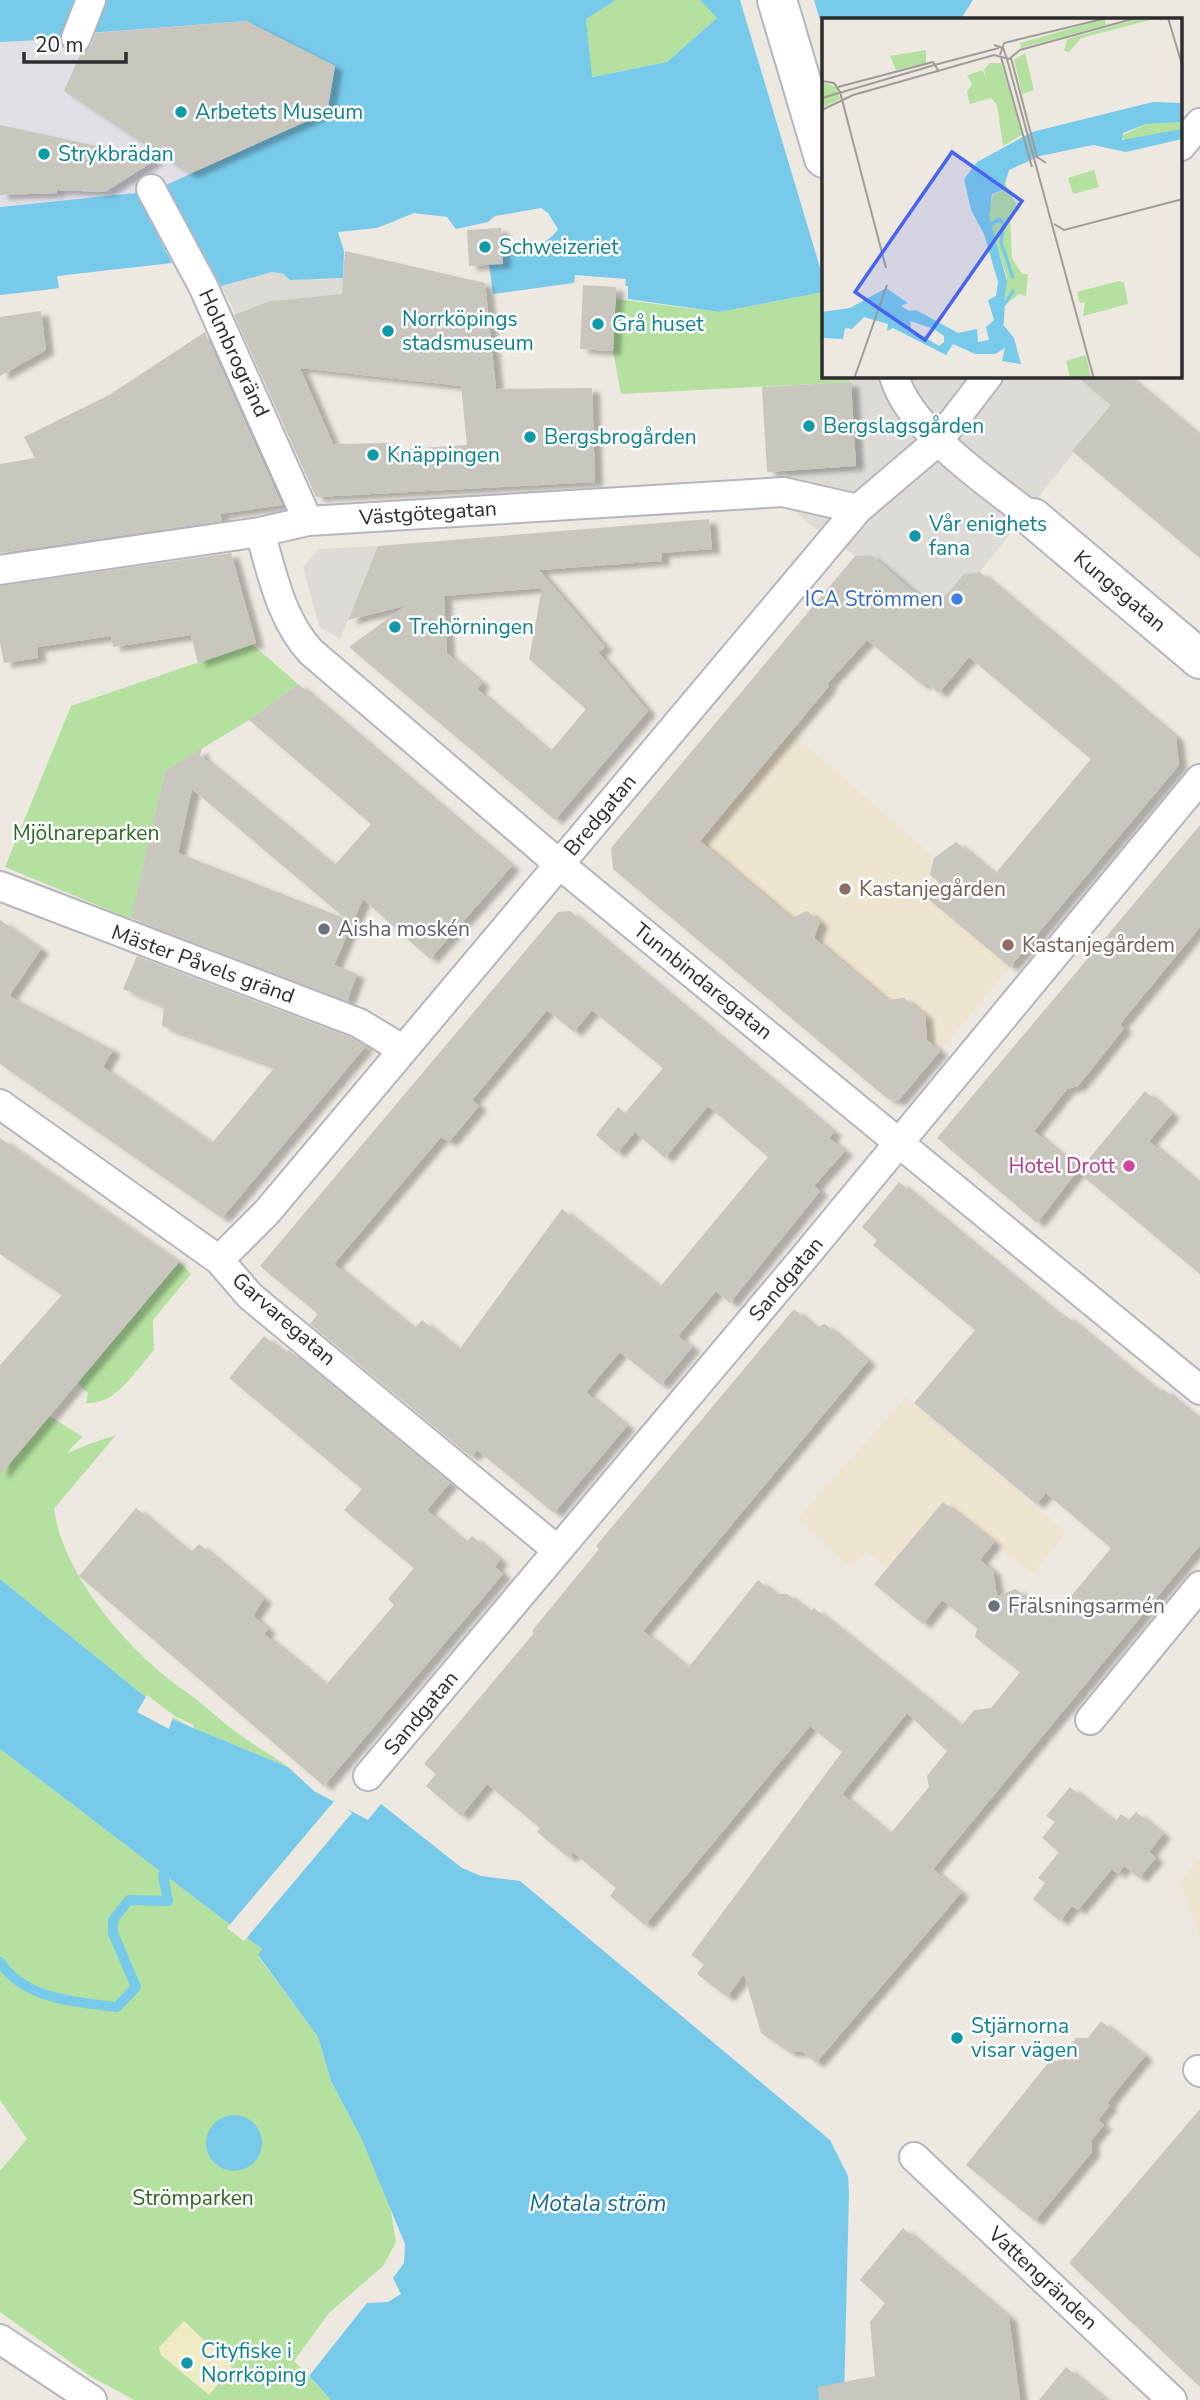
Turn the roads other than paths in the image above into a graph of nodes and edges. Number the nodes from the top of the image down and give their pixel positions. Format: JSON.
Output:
{"nodes":[{"id":1,"x":91,"y":0,"type":"edge"},
{"id":2,"x":777,"y":0,"type":"edge"},
{"id":3,"x":76,"y":38,"type":"dead end"},
{"id":4,"x":1200,"y":124,"type":"edge"},
{"id":5,"x":1182,"y":145,"type":"edge"},
{"id":6,"x":822,"y":151,"type":"edge"},
{"id":7,"x":151,"y":189,"type":"dead end"},
{"id":8,"x":895,"y":378,"type":"edge"},
{"id":9,"x":986,"y":378,"type":"edge"},
{"id":10,"x":938,"y":441,"type":"junction"},
{"id":11,"x":858,"y":509,"type":"junction"},
{"id":12,"x":1033,"y":518,"type":"joint"},
{"id":13,"x":308,"y":521,"type":"junction"},
{"id":14,"x":260,"y":532,"type":"junction"},
{"id":15,"x":0,"y":570,"type":"edge"},
{"id":16,"x":1200,"y":659,"type":"edge"},
{"id":17,"x":1200,"y":779,"type":"edge"},
{"id":18,"x":559,"y":864,"type":"junction"},
{"id":19,"x":0,"y":886,"type":"edge"},
{"id":20,"x":402,"y":1049,"type":"junction"},
{"id":21,"x":0,"y":1104,"type":"edge"},
{"id":22,"x":900,"y":1142,"type":"junction"},
{"id":23,"x":219,"y":1261,"type":"junction"},
{"id":24,"x":1200,"y":1390,"type":"edge"},
{"id":25,"x":556,"y":1549,"type":"junction"},
{"id":26,"x":1200,"y":1586,"type":"edge"},
{"id":27,"x":1090,"y":1720,"type":"dead end"},
{"id":28,"x":368,"y":1776,"type":"dead end"},
{"id":29,"x":914,"y":2157,"type":"dead end"},
{"id":30,"x":0,"y":2339,"type":"edge"},
{"id":31,"x":92,"y":2400,"type":"edge"},
{"id":32,"x":1172,"y":2400,"type":"edge"}],
"edges":[{"from":1,"to":3,"type":"street"},
{"from":2,"to":6,"type":"main road"},
{"from":4,"to":5,"type":"street"},
{"from":7,"to":13,"type":"street","name":"Holmbrogränd"},
{"from":8,"to":10,"type":"street","name":"Kungsgatan"},
{"from":9,"to":10,"type":"street","name":"Bredgatan"},
{"from":10,"to":11,"type":"street","name":"Bredgatan"},
{"from":10,"to":12,"type":"street","name":"Kungsgatan"},
{"from":11,"to":13,"type":"street","name":"Västgötegatan"},
{"from":11,"to":18,"type":"street","name":"Bredgatan"},
{"from":12,"to":16,"type":"main road","name":"Kungsgatan"},
{"from":13,"to":14,"type":"street","name":"Västgötegatan"},
{"from":14,"to":15,"type":"street","name":"Västgötegatan"},
{"from":14,"to":18,"type":"street","name":"Tunnbindaregatan"},
{"from":17,"to":22,"type":"street","name":"Sandgatan"},
{"from":18,"to":20,"type":"street","name":"Bredgatan"},
{"from":18,"to":22,"type":"street","name":"Tunnbindaregatan"},
{"from":19,"to":20,"type":"street","name":"Mäster Påvels gränd"},
{"from":20,"to":23,"type":"street","name":"Bredgatan"},
{"from":21,"to":23,"type":"street","name":"Garvaregatan"},
{"from":22,"to":24,"type":"street","name":"Tunnbindaregatan"},
{"from":22,"to":25,"type":"street","name":"Sandgatan"},
{"from":23,"to":25,"type":"street","name":"Garvaregatan"},
{"from":25,"to":28,"type":"street","name":"Sandgatan"},
{"from":26,"to":27,"type":"street"},
{"from":29,"to":32,"type":"street","name":"Vattengränden"},
{"from":30,"to":31,"type":"street"}]}
